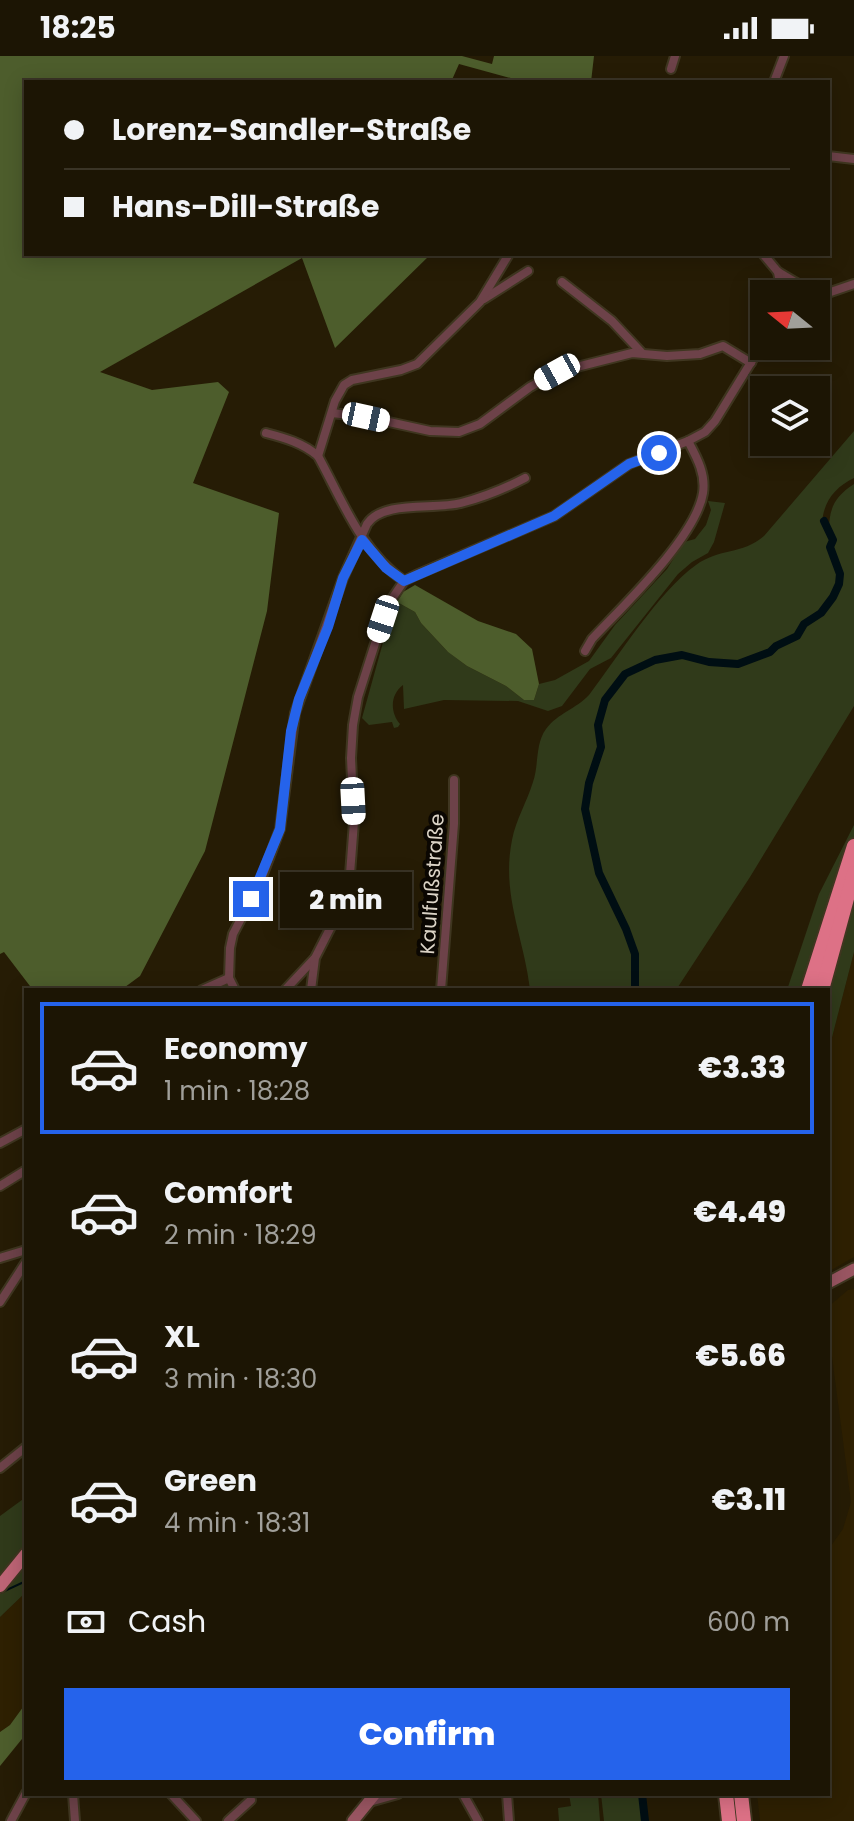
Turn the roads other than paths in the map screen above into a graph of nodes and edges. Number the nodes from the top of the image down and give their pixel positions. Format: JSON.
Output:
{"nodes":[{"id":1,"x":675,"y":56,"type":"edge"},
{"id":2,"x":784,"y":56,"type":"edge"},
{"id":3,"x":671,"y":69,"type":"dead end"},
{"id":4,"x":775,"y":80,"type":"edge"},
{"id":5,"x":830,"y":156,"type":"edge"},
{"id":6,"x":854,"y":159,"type":"edge"},
{"id":7,"x":508,"y":256,"type":"edge"},
{"id":8,"x":765,"y":256,"type":"edge"},
{"id":9,"x":528,"y":271,"type":"dead end"},
{"id":10,"x":778,"y":272,"type":"junction"},
{"id":11,"x":779,"y":280,"type":"edge"},
{"id":12,"x":791,"y":280,"type":"edge"},
{"id":13,"x":562,"y":282,"type":"dead end"},
{"id":14,"x":852,"y":285,"type":"edge"},
{"id":15,"x":830,"y":291,"type":"edge"},
{"id":16,"x":480,"y":302,"type":"junction"},
{"id":17,"x":641,"y":352,"type":"junction"},
{"id":18,"x":753,"y":360,"type":"edge"},
{"id":19,"x":751,"y":363,"type":"junction"},
{"id":20,"x":332,"y":413,"type":"junction"},
{"id":21,"x":266,"y":433,"type":"dead end"},
{"id":22,"x":688,"y":441,"type":"junction"},
{"id":23,"x":318,"y":456,"type":"junction"},
{"id":24,"x":525,"y":478,"type":"dead end"},
{"id":25,"x":362,"y":540,"type":"junction"},
{"id":26,"x":404,"y":581,"type":"junction"},
{"id":27,"x":585,"y":651,"type":"dead end"},
{"id":28,"x":454,"y":780,"type":"dead end"},
{"id":29,"x":854,"y":846,"type":"edge"},
{"id":30,"x":854,"y":873,"type":"edge"},
{"id":31,"x":315,"y":958,"type":"junction"},
{"id":32,"x":229,"y":978,"type":"junction"},
{"id":33,"x":206,"y":988,"type":"edge"},
{"id":34,"x":234,"y":988,"type":"edge"},
{"id":35,"x":287,"y":988,"type":"edge"},
{"id":36,"x":311,"y":988,"type":"edge"},
{"id":37,"x":441,"y":988,"type":"edge"},
{"id":38,"x":809,"y":988,"type":"edge"},
{"id":39,"x":823,"y":988,"type":"edge"},
{"id":40,"x":24,"y":1130,"type":"edge"},
{"id":41,"x":0,"y":1143,"type":"edge"},
{"id":42,"x":24,"y":1171,"type":"edge"},
{"id":43,"x":0,"y":1186,"type":"edge"},
{"id":44,"x":24,"y":1251,"type":"edge"},
{"id":45,"x":0,"y":1258,"type":"edge"},
{"id":46,"x":24,"y":1265,"type":"edge"},
{"id":47,"x":854,"y":1269,"type":"edge"},
{"id":48,"x":830,"y":1282,"type":"edge"},
{"id":49,"x":0,"y":1302,"type":"edge"},
{"id":50,"x":24,"y":1449,"type":"edge"},
{"id":51,"x":0,"y":1468,"type":"edge"},
{"id":52,"x":24,"y":1556,"type":"edge"},
{"id":53,"x":2,"y":1583,"type":"edge"},
{"id":54,"x":24,"y":1796,"type":"edge"},
{"id":55,"x":73,"y":1796,"type":"edge"},
{"id":56,"x":173,"y":1796,"type":"edge"},
{"id":57,"x":464,"y":1796,"type":"edge"},
{"id":58,"x":507,"y":1796,"type":"edge"},
{"id":59,"x":726,"y":1796,"type":"edge"},
{"id":60,"x":741,"y":1796,"type":"edge"},
{"id":61,"x":374,"y":1797,"type":"edge"},
{"id":62,"x":251,"y":1800,"type":"dead end"},
{"id":63,"x":355,"y":1820,"type":"edge"},
{"id":64,"x":11,"y":1821,"type":"edge"},
{"id":65,"x":75,"y":1821,"type":"edge"},
{"id":66,"x":196,"y":1821,"type":"edge"},
{"id":67,"x":228,"y":1821,"type":"edge"},
{"id":68,"x":478,"y":1821,"type":"edge"},
{"id":69,"x":509,"y":1821,"type":"edge"},
{"id":70,"x":729,"y":1821,"type":"edge"},
{"id":71,"x":744,"y":1821,"type":"edge"}],
"edges":[{"from":1,"to":3,"type":"street"},
{"from":2,"to":4,"type":"street"},
{"from":5,"to":6,"type":"street"},
{"from":7,"to":16,"type":"street"},
{"from":8,"to":10,"type":"street"},
{"from":9,"to":16,"type":"street"},
{"from":10,"to":11,"type":"street"},
{"from":10,"to":12,"type":"street"},
{"from":13,"to":17,"type":"street"},
{"from":14,"to":15,"type":"street"},
{"from":16,"to":20,"type":"street"},
{"from":17,"to":19,"type":"street"},
{"from":17,"to":20,"type":"street"},
{"from":18,"to":19,"type":"street"},
{"from":19,"to":22,"type":"street"},
{"from":20,"to":23,"type":"street"},
{"from":21,"to":23,"type":"street"},
{"from":22,"to":26,"type":"street"},
{"from":22,"to":27,"type":"street"},
{"from":23,"to":25,"type":"street"},
{"from":24,"to":25,"type":"street"},
{"from":25,"to":26,"type":"street"},
{"from":25,"to":32,"type":"street"},
{"from":26,"to":31,"type":"street"},
{"from":28,"to":37,"type":"street","name":"Kaulfußstraße"},
{"from":29,"to":38,"type":"highway"},
{"from":30,"to":39,"type":"highway"},
{"from":31,"to":35,"type":"street"},
{"from":31,"to":36,"type":"street"},
{"from":32,"to":33,"type":"street"},
{"from":32,"to":34,"type":"street"},
{"from":40,"to":41,"type":"street"},
{"from":42,"to":43,"type":"street"},
{"from":44,"to":45,"type":"street"},
{"from":46,"to":49,"type":"street"},
{"from":47,"to":48,"type":"street"},
{"from":50,"to":51,"type":"street"},
{"from":52,"to":53,"type":"main road"},
{"from":54,"to":64,"type":"street"},
{"from":55,"to":65,"type":"street"},
{"from":56,"to":66,"type":"street"},
{"from":57,"to":68,"type":"street"},
{"from":58,"to":69,"type":"street"},
{"from":59,"to":70,"type":"highway"},
{"from":60,"to":71,"type":"highway"},
{"from":61,"to":63,"type":"street"},
{"from":62,"to":67,"type":"street"}]}
